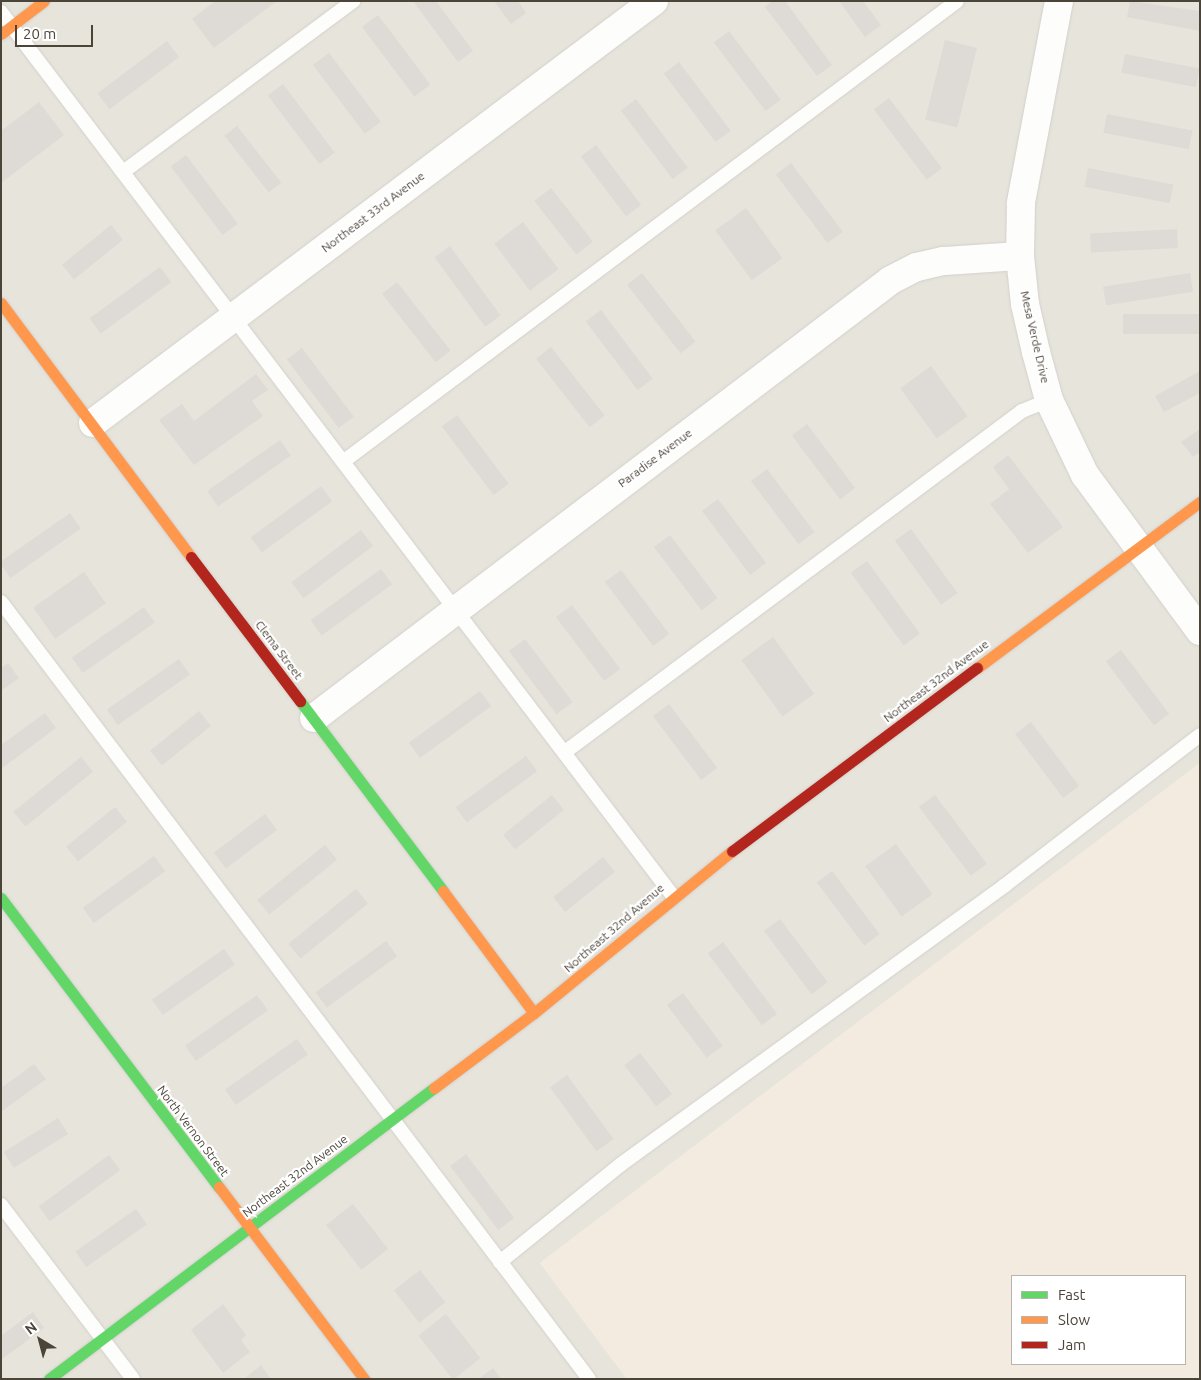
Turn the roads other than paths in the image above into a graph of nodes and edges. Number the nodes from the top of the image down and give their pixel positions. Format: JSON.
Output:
{"nodes":[{"id":1,"x":44,"y":1,"type":"edge"},
{"id":2,"x":354,"y":1,"type":"edge"},
{"id":3,"x":654,"y":1,"type":"edge"},
{"id":4,"x":957,"y":1,"type":"edge"},
{"id":5,"x":1059,"y":1,"type":"edge"},
{"id":6,"x":1,"y":12,"type":"edge"},
{"id":7,"x":7,"y":30,"type":"edge"},
{"id":8,"x":123,"y":172,"type":"junction"},
{"id":9,"x":1020,"y":256,"type":"junction"},
{"id":10,"x":1,"y":303,"type":"edge"},
{"id":11,"x":234,"y":317,"type":"junction"},
{"id":12,"x":1049,"y":400,"type":"junction"},
{"id":13,"x":92,"y":423,"type":"junction"},
{"id":14,"x":344,"y":461,"type":"junction"},
{"id":15,"x":1200,"y":502,"type":"edge"},
{"id":16,"x":1137,"y":548,"type":"junction"},
{"id":17,"x":1,"y":602,"type":"edge"},
{"id":18,"x":455,"y":608,"type":"junction"},
{"id":19,"x":1200,"y":630,"type":"edge"},
{"id":20,"x":314,"y":718,"type":"junction"},
{"id":21,"x":1200,"y":735,"type":"edge"},
{"id":22,"x":565,"y":752,"type":"junction"},
{"id":23,"x":673,"y":896,"type":"junction"},
{"id":24,"x":1,"y":898,"type":"edge"},
{"id":25,"x":534,"y":1013,"type":"junction"},
{"id":26,"x":392,"y":1120,"type":"junction"},
{"id":27,"x":1,"y":1204,"type":"edge"},
{"id":28,"x":249,"y":1228,"type":"junction"},
{"id":29,"x":500,"y":1262,"type":"junction"},
{"id":30,"x":102,"y":1338,"type":"junction"},
{"id":31,"x":49,"y":1379,"type":"edge"},
{"id":32,"x":133,"y":1379,"type":"edge"},
{"id":33,"x":364,"y":1379,"type":"edge"},
{"id":34,"x":589,"y":1379,"type":"edge"}],
"edges":[{"from":1,"to":7,"type":"street"},
{"from":2,"to":8,"type":"lane"},
{"from":3,"to":11,"type":"street","name":"Northeast 33rd Avenue"},
{"from":4,"to":14,"type":"lane"},
{"from":5,"to":9,"type":"street","name":"Mesa Verde Drive"},
{"from":6,"to":7,"type":"lane"},
{"from":7,"to":8,"type":"lane"},
{"from":8,"to":11,"type":"lane"},
{"from":9,"to":12,"type":"street","name":"Mesa Verde Drive"},
{"from":9,"to":18,"type":"street","name":"Paradise Avenue"},
{"from":10,"to":13,"type":"street","name":"Clema Street"},
{"from":11,"to":13,"type":"street","name":"Northeast 33rd Avenue"},
{"from":11,"to":14,"type":"lane"},
{"from":12,"to":16,"type":"street","name":"Mesa Verde Drive"},
{"from":12,"to":22,"type":"lane"},
{"from":13,"to":20,"type":"street","name":"Clema Street"},
{"from":14,"to":18,"type":"lane"},
{"from":15,"to":16,"type":"street","name":"Northeast 32nd Avenue"},
{"from":16,"to":19,"type":"street","name":"Mesa Verde Drive"},
{"from":16,"to":23,"type":"street","name":"Northeast 32nd Avenue"},
{"from":17,"to":26,"type":"lane"},
{"from":18,"to":20,"type":"street","name":"Paradise Avenue"},
{"from":18,"to":22,"type":"lane"},
{"from":20,"to":25,"type":"street","name":"Clema Street"},
{"from":21,"to":29,"type":"lane"},
{"from":22,"to":23,"type":"lane"},
{"from":23,"to":25,"type":"street","name":"Northeast 32nd Avenue"},
{"from":24,"to":28,"type":"street","name":"North Vernon Street"},
{"from":25,"to":26,"type":"street","name":"Northeast 32nd Avenue"},
{"from":26,"to":28,"type":"street","name":"Northeast 32nd Avenue"},
{"from":26,"to":29,"type":"lane"},
{"from":27,"to":30,"type":"lane"},
{"from":28,"to":30,"type":"street","name":"Northeast 32nd Avenue"},
{"from":28,"to":33,"type":"street","name":"North Vernon Street"},
{"from":29,"to":34,"type":"lane"},
{"from":30,"to":31,"type":"street","name":"Northeast 32nd Avenue"},
{"from":30,"to":32,"type":"lane"}]}
